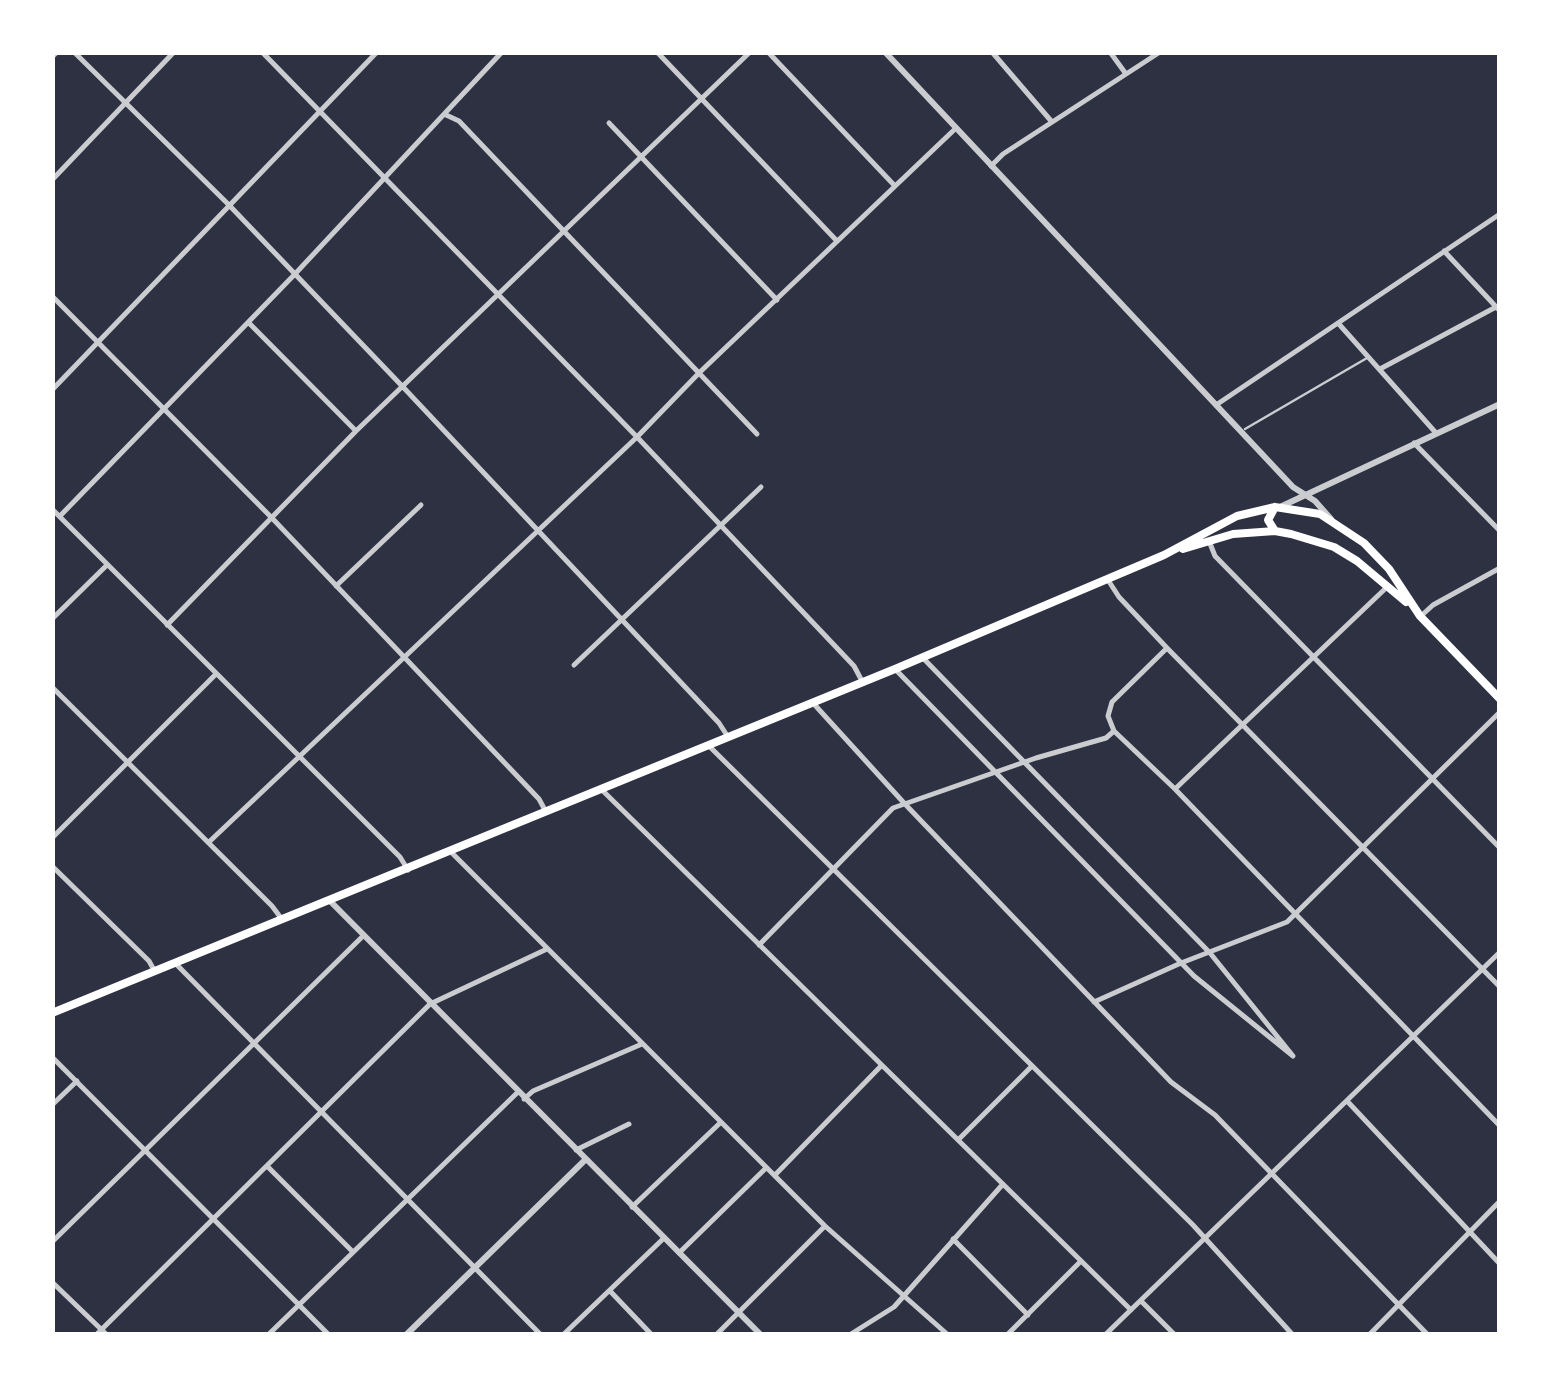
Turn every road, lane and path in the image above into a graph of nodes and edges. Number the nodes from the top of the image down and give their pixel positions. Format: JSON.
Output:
{"nodes":[{"id":1,"x":74,"y":52,"type":"edge"},
{"id":2,"x":174,"y":52,"type":"edge"},
{"id":3,"x":262,"y":52,"type":"edge"},
{"id":4,"x":377,"y":52,"type":"edge"},
{"id":5,"x":502,"y":52,"type":"edge"},
{"id":6,"x":657,"y":52,"type":"edge"},
{"id":7,"x":750,"y":52,"type":"edge"},
{"id":8,"x":768,"y":52,"type":"edge"},
{"id":9,"x":886,"y":52,"type":"edge"},
{"id":10,"x":992,"y":52,"type":"edge"},
{"id":11,"x":1110,"y":52,"type":"edge"},
{"id":12,"x":1160,"y":52,"type":"edge"},
{"id":13,"x":1126,"y":74,"type":"junction"},
{"id":14,"x":702,"y":99,"type":"junction"},
{"id":15,"x":125,"y":103,"type":"junction"},
{"id":16,"x":319,"y":111,"type":"junction"},
{"id":17,"x":444,"y":114,"type":"junction"},
{"id":18,"x":1052,"y":122,"type":"junction"},
{"id":19,"x":609,"y":123,"type":"dead end"},
{"id":20,"x":955,"y":128,"type":"junction"},
{"id":21,"x":642,"y":156,"type":"junction"},
{"id":22,"x":991,"y":166,"type":"junction"},
{"id":23,"x":52,"y":180,"type":"edge"},
{"id":24,"x":385,"y":180,"type":"junction"},
{"id":25,"x":894,"y":185,"type":"junction"},
{"id":26,"x":228,"y":204,"type":"junction"},
{"id":27,"x":1500,"y":214,"type":"edge"},
{"id":28,"x":564,"y":232,"type":"junction"},
{"id":29,"x":836,"y":240,"type":"junction"},
{"id":30,"x":1444,"y":252,"type":"junction"},
{"id":31,"x":295,"y":274,"type":"junction"},
{"id":32,"x":498,"y":294,"type":"junction"},
{"id":33,"x":52,"y":296,"type":"edge"},
{"id":34,"x":777,"y":300,"type":"junction"},
{"id":35,"x":1498,"y":309,"type":"edge"},
{"id":36,"x":248,"y":322,"type":"junction"},
{"id":37,"x":1337,"y":322,"type":"junction"},
{"id":38,"x":98,"y":342,"type":"junction"},
{"id":39,"x":1369,"y":357,"type":"junction"},
{"id":40,"x":1379,"y":369,"type":"junction"},
{"id":41,"x":699,"y":373,"type":"junction"},
{"id":42,"x":403,"y":387,"type":"junction"},
{"id":43,"x":52,"y":390,"type":"edge"},
{"id":44,"x":1500,"y":404,"type":"edge"},
{"id":45,"x":1216,"y":405,"type":"junction"},
{"id":46,"x":164,"y":408,"type":"junction"},
{"id":47,"x":356,"y":431,"type":"junction"},
{"id":48,"x":1241,"y":432,"type":"junction"},
{"id":49,"x":1436,"y":432,"type":"junction"},
{"id":50,"x":758,"y":434,"type":"dead end"},
{"id":51,"x":637,"y":437,"type":"junction"},
{"id":52,"x":1414,"y":443,"type":"junction"},
{"id":53,"x":761,"y":487,"type":"dead end"},
{"id":54,"x":1308,"y":495,"type":"junction"},
{"id":55,"x":421,"y":505,"type":"dead end"},
{"id":56,"x":1279,"y":507,"type":"junction"},
{"id":57,"x":52,"y":509,"type":"edge"},
{"id":58,"x":60,"y":516,"type":"junction"},
{"id":59,"x":271,"y":517,"type":"junction"},
{"id":60,"x":1332,"y":520,"type":"junction"},
{"id":61,"x":719,"y":526,"type":"junction"},
{"id":62,"x":1346,"y":529,"type":"junction"},
{"id":63,"x":1275,"y":531,"type":"junction"},
{"id":64,"x":1500,"y":531,"type":"edge"},
{"id":65,"x":537,"y":532,"type":"junction"},
{"id":66,"x":1209,"y":541,"type":"junction"},
{"id":67,"x":1334,"y":547,"type":"junction"},
{"id":68,"x":1164,"y":555,"type":"junction"},
{"id":69,"x":106,"y":565,"type":"junction"},
{"id":70,"x":1500,"y":568,"type":"edge"},
{"id":71,"x":1108,"y":580,"type":"junction"},
{"id":72,"x":336,"y":586,"type":"junction"},
{"id":73,"x":1388,"y":586,"type":"junction"},
{"id":74,"x":1419,"y":614,"type":"junction"},
{"id":75,"x":622,"y":618,"type":"junction"},
{"id":76,"x":52,"y":619,"type":"edge"},
{"id":77,"x":167,"y":625,"type":"junction"},
{"id":78,"x":1166,"y":648,"type":"junction"},
{"id":79,"x":403,"y":658,"type":"junction"},
{"id":80,"x":922,"y":658,"type":"junction"},
{"id":81,"x":1313,"y":658,"type":"junction"},
{"id":82,"x":574,"y":665,"type":"dead end"},
{"id":83,"x":895,"y":669,"type":"junction"},
{"id":84,"x":216,"y":674,"type":"junction"},
{"id":85,"x":862,"y":682,"type":"junction"},
{"id":86,"x":52,"y":687,"type":"edge"},
{"id":87,"x":1500,"y":699,"type":"edge"},
{"id":88,"x":813,"y":702,"type":"junction"},
{"id":89,"x":1500,"y":712,"type":"edge"},
{"id":90,"x":1242,"y":724,"type":"junction"},
{"id":91,"x":1114,"y":730,"type":"junction"},
{"id":92,"x":728,"y":737,"type":"junction"},
{"id":93,"x":708,"y":745,"type":"junction"},
{"id":94,"x":300,"y":756,"type":"junction"},
{"id":95,"x":127,"y":761,"type":"junction"},
{"id":96,"x":1025,"y":763,"type":"junction"},
{"id":97,"x":995,"y":772,"type":"junction"},
{"id":98,"x":1433,"y":779,"type":"junction"},
{"id":99,"x":602,"y":789,"type":"junction"},
{"id":100,"x":1176,"y":789,"type":"junction"},
{"id":101,"x":904,"y":803,"type":"junction"},
{"id":102,"x":546,"y":812,"type":"junction"},
{"id":103,"x":52,"y":838,"type":"edge"},
{"id":104,"x":209,"y":842,"type":"junction"},
{"id":105,"x":1363,"y":846,"type":"junction"},
{"id":106,"x":1500,"y":848,"type":"edge"},
{"id":107,"x":452,"y":852,"type":"junction"},
{"id":108,"x":52,"y":866,"type":"edge"},
{"id":109,"x":408,"y":870,"type":"junction"},
{"id":110,"x":832,"y":870,"type":"junction"},
{"id":111,"x":331,"y":902,"type":"junction"},
{"id":112,"x":1295,"y":914,"type":"junction"},
{"id":113,"x":282,"y":921,"type":"junction"},
{"id":114,"x":362,"y":936,"type":"junction"},
{"id":115,"x":759,"y":946,"type":"junction"},
{"id":116,"x":546,"y":948,"type":"junction"},
{"id":117,"x":1500,"y":952,"type":"edge"},
{"id":118,"x":1210,"y":954,"type":"junction"},
{"id":119,"x":1181,"y":963,"type":"junction"},
{"id":120,"x":177,"y":965,"type":"junction"},
{"id":121,"x":1482,"y":969,"type":"junction"},
{"id":122,"x":155,"y":973,"type":"junction"},
{"id":123,"x":1500,"y":987,"type":"edge"},
{"id":124,"x":1094,"y":1002,"type":"junction"},
{"id":125,"x":430,"y":1004,"type":"junction"},
{"id":126,"x":52,"y":1013,"type":"edge"},
{"id":127,"x":1414,"y":1037,"type":"junction"},
{"id":128,"x":253,"y":1044,"type":"junction"},
{"id":129,"x":642,"y":1044,"type":"junction"},
{"id":130,"x":52,"y":1057,"type":"edge"},
{"id":131,"x":881,"y":1066,"type":"junction"},
{"id":132,"x":1032,"y":1066,"type":"junction"},
{"id":133,"x":77,"y":1081,"type":"junction"},
{"id":134,"x":521,"y":1096,"type":"junction"},
{"id":135,"x":1348,"y":1102,"type":"junction"},
{"id":136,"x":52,"y":1105,"type":"edge"},
{"id":137,"x":322,"y":1114,"type":"junction"},
{"id":138,"x":721,"y":1122,"type":"junction"},
{"id":139,"x":629,"y":1124,"type":"dead end"},
{"id":140,"x":1500,"y":1126,"type":"edge"},
{"id":141,"x":958,"y":1140,"type":"junction"},
{"id":142,"x":146,"y":1150,"type":"junction"},
{"id":143,"x":576,"y":1150,"type":"junction"},
{"id":144,"x":585,"y":1160,"type":"junction"},
{"id":145,"x":268,"y":1167,"type":"junction"},
{"id":146,"x":767,"y":1167,"type":"junction"},
{"id":147,"x":775,"y":1174,"type":"junction"},
{"id":148,"x":1272,"y":1174,"type":"junction"},
{"id":149,"x":1003,"y":1184,"type":"junction"},
{"id":150,"x":407,"y":1200,"type":"junction"},
{"id":151,"x":1500,"y":1200,"type":"edge"},
{"id":152,"x":632,"y":1208,"type":"junction"},
{"id":153,"x":214,"y":1219,"type":"junction"},
{"id":154,"x":826,"y":1226,"type":"junction"},
{"id":155,"x":1470,"y":1232,"type":"junction"},
{"id":156,"x":664,"y":1238,"type":"junction"},
{"id":157,"x":953,"y":1238,"type":"junction"},
{"id":158,"x":1207,"y":1240,"type":"junction"},
{"id":159,"x":52,"y":1242,"type":"edge"},
{"id":160,"x":353,"y":1252,"type":"junction"},
{"id":161,"x":679,"y":1253,"type":"junction"},
{"id":162,"x":1080,"y":1262,"type":"junction"},
{"id":163,"x":1500,"y":1264,"type":"edge"},
{"id":164,"x":474,"y":1267,"type":"junction"},
{"id":165,"x":52,"y":1282,"type":"edge"},
{"id":166,"x":610,"y":1291,"type":"junction"},
{"id":167,"x":904,"y":1296,"type":"junction"},
{"id":168,"x":1141,"y":1301,"type":"junction"},
{"id":169,"x":299,"y":1305,"type":"junction"},
{"id":170,"x":1399,"y":1306,"type":"junction"},
{"id":171,"x":1131,"y":1310,"type":"junction"},
{"id":172,"x":738,"y":1313,"type":"junction"},
{"id":173,"x":1028,"y":1315,"type":"junction"},
{"id":174,"x":102,"y":1333,"type":"edge"},
{"id":175,"x":269,"y":1334,"type":"edge"},
{"id":176,"x":328,"y":1334,"type":"edge"},
{"id":177,"x":407,"y":1334,"type":"edge"},
{"id":178,"x":540,"y":1334,"type":"edge"},
{"id":179,"x":564,"y":1334,"type":"edge"},
{"id":180,"x":651,"y":1334,"type":"edge"},
{"id":181,"x":716,"y":1334,"type":"edge"},
{"id":182,"x":760,"y":1334,"type":"edge"},
{"id":183,"x":850,"y":1334,"type":"edge"},
{"id":184,"x":947,"y":1334,"type":"edge"},
{"id":185,"x":1008,"y":1334,"type":"edge"},
{"id":186,"x":1106,"y":1334,"type":"edge"},
{"id":187,"x":1174,"y":1334,"type":"edge"},
{"id":188,"x":1292,"y":1334,"type":"edge"},
{"id":189,"x":1370,"y":1334,"type":"edge"},
{"id":190,"x":1427,"y":1334,"type":"edge"}],
"edges":[{"from":1,"to":15,"type":"street"},
{"from":2,"to":15,"type":"street"},
{"from":3,"to":16,"type":"street"},
{"from":4,"to":16,"type":"street"},
{"from":5,"to":17,"type":"street"},
{"from":6,"to":14,"type":"street"},
{"from":7,"to":14,"type":"street"},
{"from":8,"to":25,"type":"street"},
{"from":9,"to":20,"type":"street"},
{"from":10,"to":18,"type":"street"},
{"from":11,"to":13,"type":"street"},
{"from":12,"to":13,"type":"street"},
{"from":13,"to":18,"type":"street"},
{"from":14,"to":21,"type":"street"},
{"from":14,"to":29,"type":"street"},
{"from":15,"to":23,"type":"street"},
{"from":15,"to":26,"type":"street"},
{"from":16,"to":24,"type":"street"},
{"from":16,"to":26,"type":"street"},
{"from":17,"to":24,"type":"street"},
{"from":17,"to":28,"type":"street"},
{"from":18,"to":22,"type":"street"},
{"from":19,"to":21,"type":"street"},
{"from":20,"to":22,"type":"street"},
{"from":20,"to":25,"type":"street"},
{"from":21,"to":28,"type":"street"},
{"from":21,"to":34,"type":"street"},
{"from":22,"to":45,"type":"street"},
{"from":24,"to":31,"type":"street"},
{"from":24,"to":32,"type":"street"},
{"from":25,"to":29,"type":"street"},
{"from":26,"to":31,"type":"street"},
{"from":26,"to":38,"type":"street"},
{"from":27,"to":30,"type":"street"},
{"from":28,"to":32,"type":"street"},
{"from":28,"to":41,"type":"street"},
{"from":29,"to":34,"type":"street"},
{"from":30,"to":35,"type":"street"},
{"from":30,"to":37,"type":"street"},
{"from":31,"to":36,"type":"street"},
{"from":31,"to":42,"type":"street"},
{"from":32,"to":42,"type":"street"},
{"from":32,"to":51,"type":"street"},
{"from":33,"to":38,"type":"street"},
{"from":34,"to":41,"type":"street"},
{"from":35,"to":40,"type":"street"},
{"from":36,"to":46,"type":"street"},
{"from":36,"to":47,"type":"street"},
{"from":37,"to":39,"type":"street"},
{"from":37,"to":45,"type":"street"},
{"from":38,"to":43,"type":"street"},
{"from":38,"to":46,"type":"street"},
{"from":39,"to":40,"type":"street"},
{"from":39,"to":48,"type":"lane"},
{"from":40,"to":49,"type":"street"},
{"from":41,"to":50,"type":"street"},
{"from":41,"to":51,"type":"street"},
{"from":42,"to":47,"type":"street"},
{"from":42,"to":65,"type":"street"},
{"from":44,"to":49,"type":"street"},
{"from":45,"to":48,"type":"street"},
{"from":46,"to":58,"type":"street"},
{"from":46,"to":59,"type":"street"},
{"from":47,"to":59,"type":"street"},
{"from":48,"to":54,"type":"street"},
{"from":49,"to":52,"type":"street"},
{"from":51,"to":61,"type":"street"},
{"from":51,"to":65,"type":"street"},
{"from":52,"to":54,"type":"street"},
{"from":52,"to":64,"type":"street"},
{"from":53,"to":61,"type":"street"},
{"from":54,"to":56,"type":"street"},
{"from":54,"to":60,"type":"street"},
{"from":55,"to":72,"type":"street"},
{"from":56,"to":60,"type":"main road"},
{"from":56,"to":63,"type":"main road"},
{"from":56,"to":68,"type":"main road"},
{"from":57,"to":58,"type":"street"},
{"from":58,"to":69,"type":"street"},
{"from":59,"to":72,"type":"street"},
{"from":59,"to":77,"type":"street"},
{"from":60,"to":62,"type":"main road"},
{"from":61,"to":75,"type":"street"},
{"from":61,"to":85,"type":"street"},
{"from":62,"to":67,"type":"main road"},
{"from":62,"to":74,"type":"main road"},
{"from":63,"to":66,"type":"main road"},
{"from":63,"to":67,"type":"main road"},
{"from":65,"to":75,"type":"street"},
{"from":65,"to":79,"type":"street"},
{"from":66,"to":68,"type":"main road"},
{"from":66,"to":81,"type":"street"},
{"from":67,"to":73,"type":"main road"},
{"from":68,"to":71,"type":"main road"},
{"from":69,"to":76,"type":"street"},
{"from":69,"to":77,"type":"street"},
{"from":70,"to":74,"type":"street"},
{"from":71,"to":78,"type":"street"},
{"from":71,"to":80,"type":"main road"},
{"from":72,"to":79,"type":"street"},
{"from":73,"to":74,"type":"main road"},
{"from":73,"to":81,"type":"street"},
{"from":74,"to":87,"type":"main road"},
{"from":75,"to":82,"type":"street"},
{"from":75,"to":92,"type":"street"},
{"from":77,"to":84,"type":"street"},
{"from":78,"to":90,"type":"street"},
{"from":78,"to":91,"type":"street"},
{"from":79,"to":94,"type":"street"},
{"from":79,"to":102,"type":"street"},
{"from":80,"to":83,"type":"main road"},
{"from":80,"to":96,"type":"street"},
{"from":81,"to":90,"type":"street"},
{"from":81,"to":98,"type":"street"},
{"from":83,"to":85,"type":"main road"},
{"from":83,"to":97,"type":"street"},
{"from":84,"to":94,"type":"street"},
{"from":84,"to":95,"type":"street"},
{"from":85,"to":88,"type":"main road"},
{"from":86,"to":95,"type":"street"},
{"from":88,"to":92,"type":"main road"},
{"from":88,"to":101,"type":"street"},
{"from":89,"to":98,"type":"street"},
{"from":90,"to":100,"type":"street"},
{"from":90,"to":105,"type":"street"},
{"from":91,"to":96,"type":"street"},
{"from":91,"to":100,"type":"street"},
{"from":92,"to":93,"type":"main road"},
{"from":93,"to":99,"type":"main road"},
{"from":93,"to":110,"type":"street"},
{"from":94,"to":104,"type":"street"},
{"from":94,"to":109,"type":"street"},
{"from":95,"to":103,"type":"street"},
{"from":95,"to":104,"type":"street"},
{"from":96,"to":97,"type":"street"},
{"from":96,"to":118,"type":"street"},
{"from":97,"to":101,"type":"street"},
{"from":97,"to":119,"type":"street"},
{"from":98,"to":105,"type":"street"},
{"from":98,"to":106,"type":"street"},
{"from":99,"to":102,"type":"main road"},
{"from":99,"to":115,"type":"street"},
{"from":100,"to":112,"type":"street"},
{"from":101,"to":110,"type":"street"},
{"from":101,"to":124,"type":"street"},
{"from":102,"to":107,"type":"main road"},
{"from":104,"to":113,"type":"street"},
{"from":105,"to":112,"type":"street"},
{"from":105,"to":121,"type":"street"},
{"from":107,"to":109,"type":"main road"},
{"from":107,"to":116,"type":"street"},
{"from":108,"to":122,"type":"street"},
{"from":109,"to":111,"type":"main road"},
{"from":110,"to":115,"type":"street"},
{"from":110,"to":132,"type":"street"},
{"from":111,"to":113,"type":"main road"},
{"from":111,"to":114,"type":"street"},
{"from":112,"to":118,"type":"street"},
{"from":112,"to":127,"type":"street"},
{"from":113,"to":120,"type":"main road"},
{"from":114,"to":125,"type":"street"},
{"from":114,"to":128,"type":"street"},
{"from":115,"to":131,"type":"street"},
{"from":116,"to":125,"type":"street"},
{"from":116,"to":129,"type":"street"},
{"from":117,"to":121,"type":"street"},
{"from":118,"to":119,"type":"street"},
{"from":118,"to":119,"type":"street"},
{"from":119,"to":124,"type":"street"},
{"from":120,"to":122,"type":"main road"},
{"from":120,"to":128,"type":"street"},
{"from":121,"to":123,"type":"street"},
{"from":121,"to":127,"type":"street"},
{"from":122,"to":126,"type":"main road"},
{"from":124,"to":148,"type":"street"},
{"from":125,"to":134,"type":"street"},
{"from":125,"to":137,"type":"street"},
{"from":127,"to":135,"type":"street"},
{"from":127,"to":140,"type":"street"},
{"from":128,"to":137,"type":"street"},
{"from":128,"to":142,"type":"street"},
{"from":129,"to":134,"type":"street"},
{"from":129,"to":138,"type":"street"},
{"from":130,"to":133,"type":"street"},
{"from":131,"to":141,"type":"street"},
{"from":131,"to":147,"type":"street"},
{"from":132,"to":141,"type":"street"},
{"from":132,"to":158,"type":"street"},
{"from":133,"to":136,"type":"street"},
{"from":133,"to":142,"type":"street"},
{"from":134,"to":143,"type":"street"},
{"from":134,"to":150,"type":"street"},
{"from":135,"to":148,"type":"street"},
{"from":135,"to":155,"type":"street"},
{"from":137,"to":145,"type":"street"},
{"from":137,"to":150,"type":"street"},
{"from":138,"to":146,"type":"street"},
{"from":138,"to":152,"type":"street"},
{"from":139,"to":143,"type":"street"},
{"from":141,"to":149,"type":"street"},
{"from":142,"to":153,"type":"street"},
{"from":142,"to":159,"type":"street"},
{"from":143,"to":144,"type":"street"},
{"from":144,"to":152,"type":"street"},
{"from":144,"to":164,"type":"street"},
{"from":145,"to":153,"type":"street"},
{"from":145,"to":160,"type":"street"},
{"from":146,"to":147,"type":"street"},
{"from":146,"to":161,"type":"street"},
{"from":147,"to":154,"type":"street"},
{"from":148,"to":158,"type":"street"},
{"from":148,"to":170,"type":"street"},
{"from":149,"to":157,"type":"street"},
{"from":149,"to":162,"type":"street"},
{"from":150,"to":160,"type":"street"},
{"from":150,"to":164,"type":"street"},
{"from":151,"to":155,"type":"street"},
{"from":152,"to":156,"type":"street"},
{"from":153,"to":169,"type":"street"},
{"from":153,"to":174,"type":"street"},
{"from":154,"to":167,"type":"street"},
{"from":154,"to":172,"type":"street"},
{"from":155,"to":163,"type":"street"},
{"from":155,"to":170,"type":"street"},
{"from":156,"to":161,"type":"street"},
{"from":156,"to":166,"type":"street"},
{"from":157,"to":167,"type":"street"},
{"from":157,"to":173,"type":"street"},
{"from":158,"to":168,"type":"street"},
{"from":158,"to":188,"type":"street"},
{"from":160,"to":169,"type":"street"},
{"from":161,"to":172,"type":"street"},
{"from":162,"to":171,"type":"street"},
{"from":162,"to":173,"type":"street"},
{"from":164,"to":177,"type":"street"},
{"from":164,"to":178,"type":"street"},
{"from":165,"to":174,"type":"street"},
{"from":166,"to":179,"type":"street"},
{"from":166,"to":180,"type":"street"},
{"from":167,"to":183,"type":"street"},
{"from":167,"to":184,"type":"street"},
{"from":168,"to":171,"type":"street"},
{"from":168,"to":187,"type":"street"},
{"from":169,"to":175,"type":"street"},
{"from":169,"to":176,"type":"street"},
{"from":170,"to":189,"type":"street"},
{"from":170,"to":190,"type":"street"},
{"from":171,"to":186,"type":"street"},
{"from":172,"to":181,"type":"street"},
{"from":172,"to":182,"type":"street"},
{"from":173,"to":185,"type":"street"}]}
